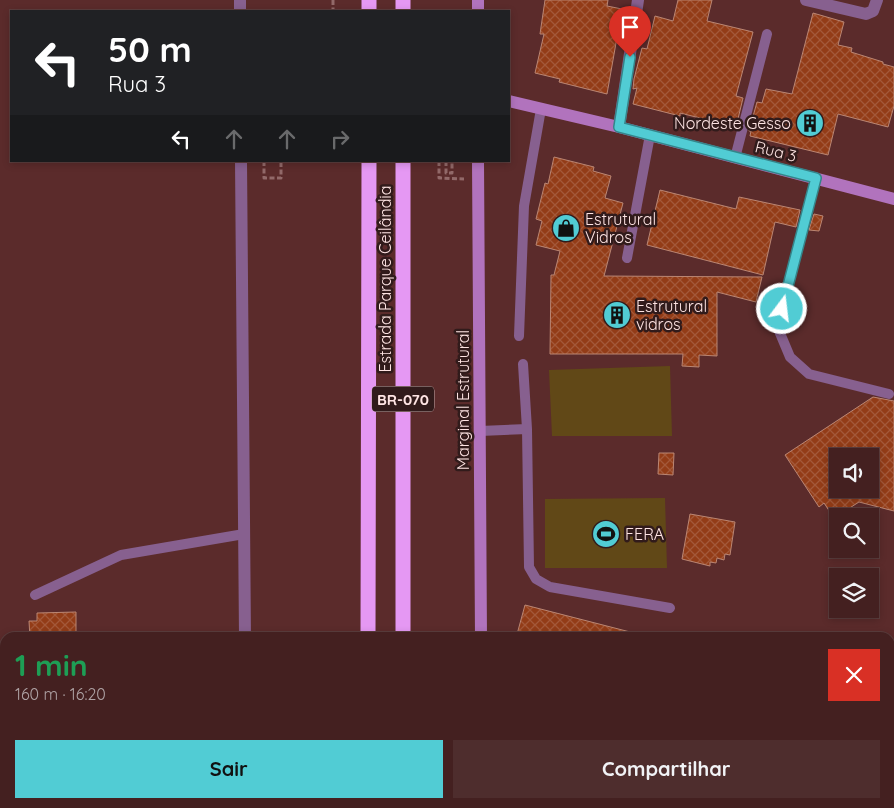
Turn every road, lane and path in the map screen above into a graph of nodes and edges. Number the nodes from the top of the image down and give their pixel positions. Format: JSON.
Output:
{"nodes":[{"id":1,"x":638,"y":0,"type":"edge"},
{"id":2,"x":806,"y":0,"type":"edge"},
{"id":3,"x":877,"y":0,"type":"edge"},
{"id":4,"x":767,"y":34,"type":"dead end"},
{"id":5,"x":510,"y":101,"type":"edge"},
{"id":6,"x":541,"y":109,"type":"junction"},
{"id":7,"x":619,"y":127,"type":"junction"},
{"id":8,"x":650,"y":135,"type":"junction"},
{"id":9,"x":735,"y":158,"type":"junction"},
{"id":10,"x":241,"y":162,"type":"edge"},
{"id":11,"x":264,"y":162,"type":"edge"},
{"id":12,"x":281,"y":162,"type":"edge"},
{"id":13,"x":369,"y":162,"type":"edge"},
{"id":14,"x":403,"y":162,"type":"edge"},
{"id":15,"x":439,"y":162,"type":"edge"},
{"id":16,"x":446,"y":162,"type":"edge"},
{"id":17,"x":452,"y":162,"type":"edge"},
{"id":18,"x":478,"y":162,"type":"edge"},
{"id":19,"x":816,"y":178,"type":"junction"},
{"id":20,"x":478,"y":179,"type":"junction"},
{"id":21,"x":894,"y":199,"type":"edge"},
{"id":22,"x":626,"y":258,"type":"dead end"},
{"id":23,"x":519,"y":336,"type":"dead end"},
{"id":24,"x":523,"y":364,"type":"dead end"},
{"id":25,"x":890,"y":394,"type":"dead end"},
{"id":26,"x":527,"y":429,"type":"junction"},
{"id":27,"x":480,"y":431,"type":"junction"},
{"id":28,"x":244,"y":534,"type":"junction"},
{"id":29,"x":35,"y":595,"type":"dead end"},
{"id":30,"x":670,"y":608,"type":"dead end"},
{"id":31,"x":245,"y":632,"type":"edge"},
{"id":32,"x":368,"y":632,"type":"edge"},
{"id":33,"x":404,"y":632,"type":"edge"},
{"id":34,"x":482,"y":632,"type":"edge"}],
"edges":[{"from":1,"to":7,"type":"street"},
{"from":2,"to":3,"type":"street"},
{"from":4,"to":9,"type":"lane"},
{"from":5,"to":6,"type":"main road","name":"Rua 3"},
{"from":6,"to":7,"type":"main road","name":"Rua 3"},
{"from":6,"to":23,"type":"lane"},
{"from":7,"to":8,"type":"main road","name":"Rua 3"},
{"from":8,"to":9,"type":"main road","name":"Rua 3"},
{"from":8,"to":22,"type":"lane"},
{"from":9,"to":19,"type":"main road","name":"Rua 3"},
{"from":10,"to":28,"type":"street"},
{"from":11,"to":12,"type":"path"},
{"from":13,"to":32,"type":"highway","name":"Estrada Parque Ceilândia","number":"BR-070"},
{"from":14,"to":33,"type":"highway","name":"Estrada Parque Ceilândia","number":"BR-070"},
{"from":15,"to":20,"type":"path"},
{"from":16,"to":17,"type":"path"},
{"from":18,"to":20,"type":"main road","name":"Marginal Estrutural"},
{"from":19,"to":21,"type":"main road","name":"Rua 3"},
{"from":19,"to":25,"type":"lane"},
{"from":20,"to":27,"type":"main road","name":"Marginal Estrutural"},
{"from":24,"to":26,"type":"lane"},
{"from":26,"to":27,"type":"lane"},
{"from":26,"to":30,"type":"lane"},
{"from":27,"to":34,"type":"main road","name":"Marginal Estrutural"},
{"from":28,"to":29,"type":"lane"},
{"from":28,"to":31,"type":"street"}]}
